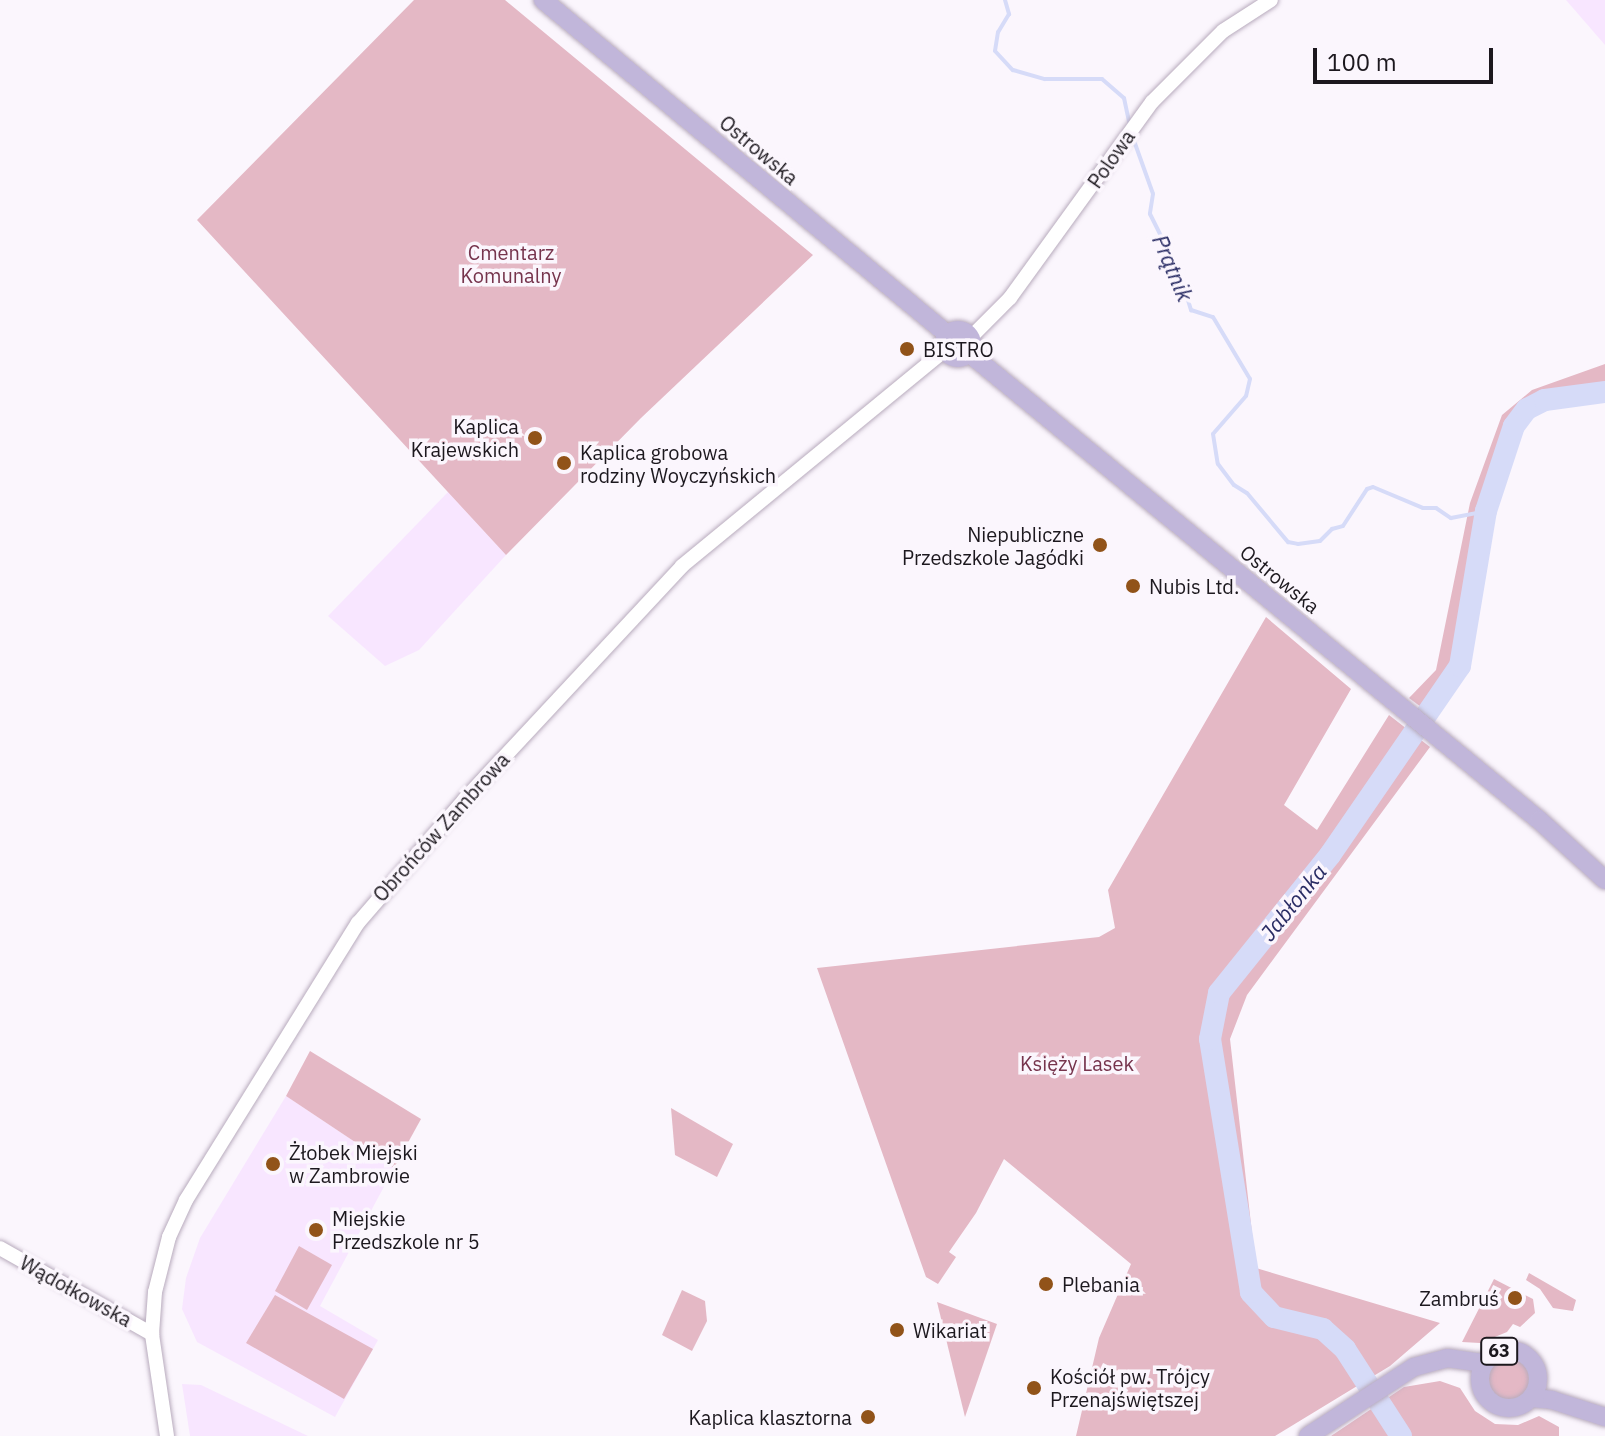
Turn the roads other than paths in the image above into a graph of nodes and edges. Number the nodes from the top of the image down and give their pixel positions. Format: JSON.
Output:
{"nodes":[{"id":1,"x":543,"y":0,"type":"edge"},
{"id":2,"x":1271,"y":0,"type":"edge"},
{"id":3,"x":946,"y":342,"type":"junction"},
{"id":4,"x":970,"y":345,"type":"junction"},
{"id":5,"x":1562,"y":840,"type":"junction"},
{"id":6,"x":1605,"y":868,"type":"edge"},
{"id":7,"x":1605,"y":880,"type":"edge"},
{"id":8,"x":0,"y":1248,"type":"edge"},
{"id":9,"x":152,"y":1334,"type":"junction"},
{"id":10,"x":1482,"y":1372,"type":"junction"},
{"id":11,"x":1538,"y":1378,"type":"junction"},
{"id":12,"x":1531,"y":1398,"type":"junction"},
{"id":13,"x":1605,"y":1405,"type":"edge"},
{"id":14,"x":1605,"y":1417,"type":"edge"},
{"id":15,"x":167,"y":1436,"type":"edge"},
{"id":16,"x":1308,"y":1436,"type":"edge"}],
"edges":[{"from":1,"to":3,"type":"main road","name":"Ostrowska"},
{"from":2,"to":4,"type":"street","name":"Polowa"},
{"from":3,"to":4,"type":"main road"},
{"from":3,"to":9,"type":"street","name":"Obrońców Zambrowa"},
{"from":4,"to":5,"type":"main road","name":"Ostrowska"},
{"from":5,"to":6,"type":"main road","name":"Ostrowska"},
{"from":5,"to":7,"type":"main road","name":"Ostrowska"},
{"from":8,"to":9,"type":"street","name":"Wądołkowska"},
{"from":9,"to":15,"type":"street","name":"Obrońców Zambrowa"},
{"from":10,"to":11,"type":"main road","number":"63"},
{"from":10,"to":12,"type":"main road","number":"63"},
{"from":10,"to":16,"type":"main road","number":"63"},
{"from":11,"to":12,"type":"main road","number":"63"},
{"from":11,"to":13,"type":"main road","number":"63"},
{"from":12,"to":14,"type":"main road","number":"63"}]}
